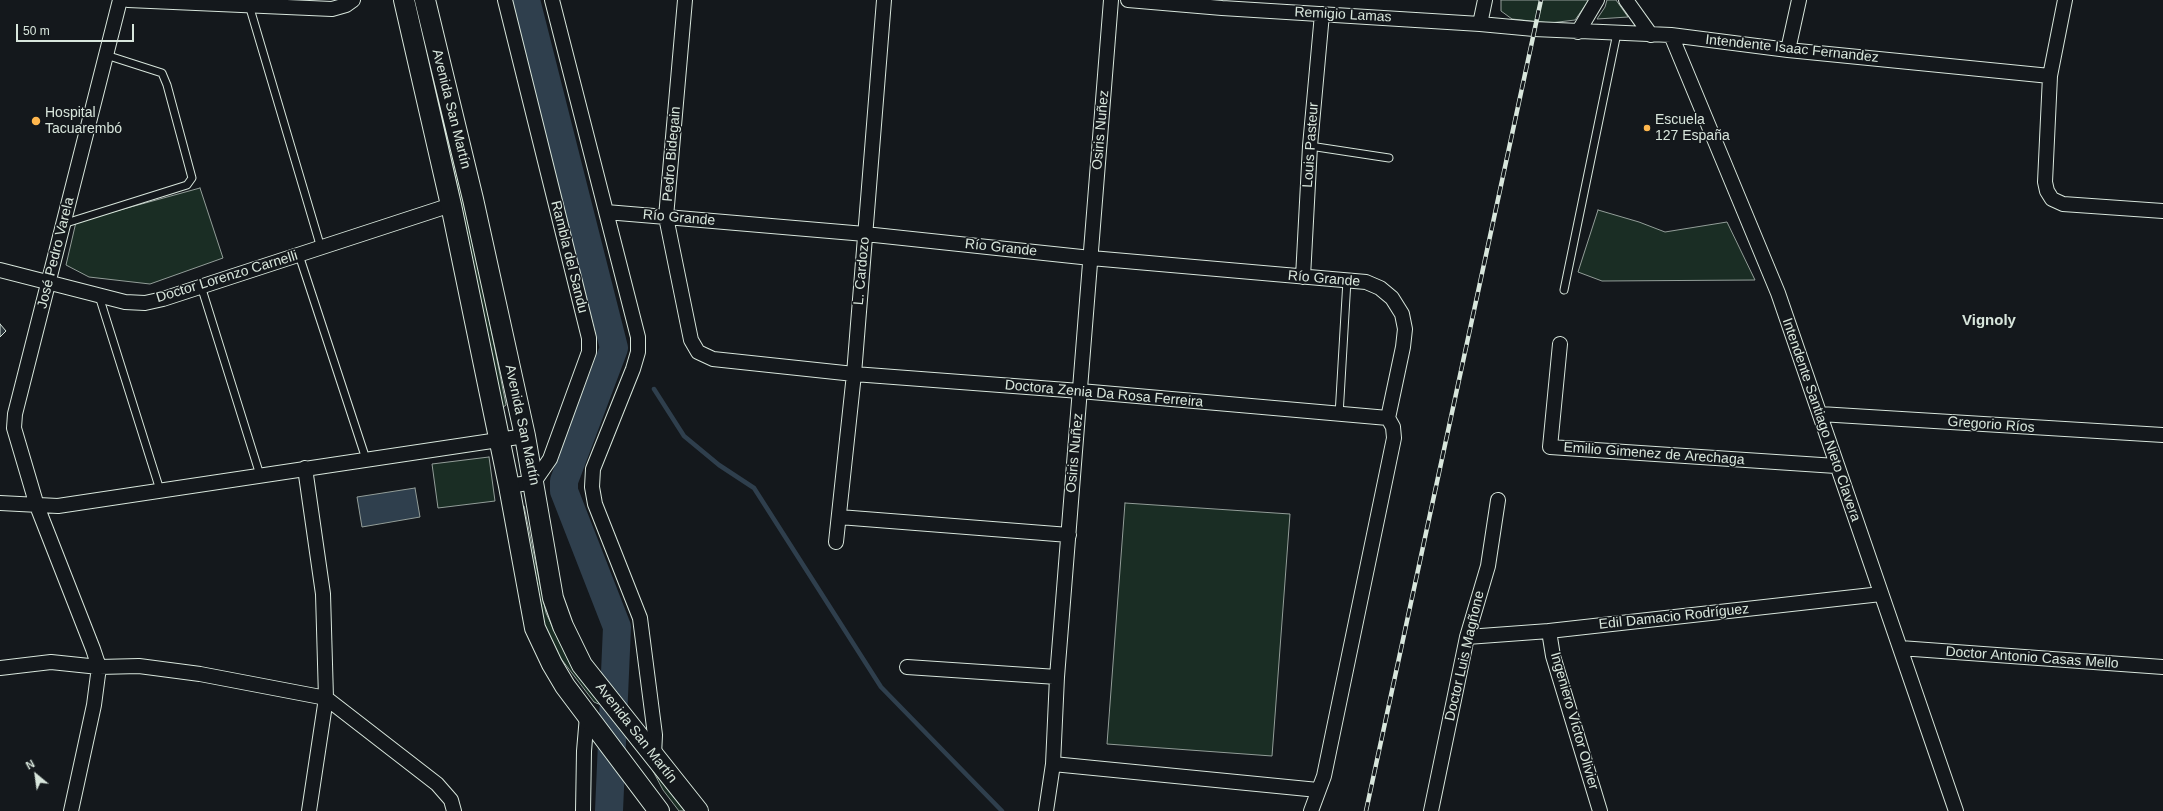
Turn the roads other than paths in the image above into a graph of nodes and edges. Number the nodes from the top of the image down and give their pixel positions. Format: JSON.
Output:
{"nodes":[{"id":1,"x":120,"y":0,"type":"edge"},
{"id":2,"x":128,"y":0,"type":"edge"},
{"id":3,"x":353,"y":0,"type":"edge"},
{"id":4,"x":404,"y":0,"type":"edge"},
{"id":5,"x":424,"y":0,"type":"edge"},
{"id":6,"x":505,"y":0,"type":"edge"},
{"id":7,"x":552,"y":0,"type":"edge"},
{"id":8,"x":685,"y":0,"type":"edge"},
{"id":9,"x":884,"y":0,"type":"edge"},
{"id":10,"x":1111,"y":0,"type":"edge"},
{"id":11,"x":1128,"y":0,"type":"edge"},
{"id":12,"x":1485,"y":0,"type":"edge"},
{"id":13,"x":1597,"y":0,"type":"edge"},
{"id":14,"x":1626,"y":0,"type":"edge"},
{"id":15,"x":1799,"y":0,"type":"edge"},
{"id":16,"x":2065,"y":0,"type":"edge"},
{"id":17,"x":1223,"y":4,"type":"edge"},
{"id":18,"x":248,"y":5,"type":"junction"},
{"id":19,"x":1322,"y":14,"type":"junction"},
{"id":20,"x":1480,"y":24,"type":"junction"},
{"id":21,"x":1534,"y":30,"type":"joint"},
{"id":22,"x":1578,"y":32,"type":"junction"},
{"id":23,"x":1617,"y":33,"type":"junction"},
{"id":24,"x":1651,"y":35,"type":"junction"},
{"id":25,"x":1672,"y":35,"type":"junction"},
{"id":26,"x":1788,"y":50,"type":"junction"},
{"id":27,"x":106,"y":55,"type":"junction"},
{"id":28,"x":2050,"y":76,"type":"junction"},
{"id":29,"x":1310,"y":146,"type":"junction"},
{"id":30,"x":1389,"y":158,"type":"dead end"},
{"id":31,"x":451,"y":206,"type":"junction"},
{"id":32,"x":2163,"y":211,"type":"edge"},
{"id":33,"x":606,"y":212,"type":"junction"},
{"id":34,"x":666,"y":217,"type":"junction"},
{"id":35,"x":63,"y":224,"type":"junction"},
{"id":36,"x":865,"y":234,"type":"junction"},
{"id":37,"x":321,"y":248,"type":"junction"},
{"id":38,"x":298,"y":255,"type":"junction"},
{"id":39,"x":1091,"y":258,"type":"junction"},
{"id":40,"x":0,"y":270,"type":"edge"},
{"id":41,"x":1303,"y":277,"type":"junction"},
{"id":42,"x":1347,"y":280,"type":"junction"},
{"id":43,"x":48,"y":283,"type":"junction"},
{"id":44,"x":202,"y":286,"type":"junction"},
{"id":45,"x":1564,"y":290,"type":"dead end"},
{"id":46,"x":99,"y":296,"type":"junction"},
{"id":47,"x":1560,"y":344,"type":"dead end"},
{"id":48,"x":698,"y":352,"type":"joint"},
{"id":49,"x":854,"y":374,"type":"junction"},
{"id":50,"x":1080,"y":390,"type":"junction"},
{"id":51,"x":1820,"y":414,"type":"junction"},
{"id":52,"x":1339,"y":415,"type":"junction"},
{"id":53,"x":1388,"y":418,"type":"junction"},
{"id":54,"x":2163,"y":435,"type":"edge"},
{"id":55,"x":525,"y":436,"type":"junction"},
{"id":56,"x":500,"y":440,"type":"junction"},
{"id":57,"x":366,"y":459,"type":"junction"},
{"id":58,"x":1836,"y":466,"type":"junction"},
{"id":59,"x":305,"y":468,"type":"junction"},
{"id":60,"x":260,"y":475,"type":"junction"},
{"id":61,"x":534,"y":482,"type":"junction"},
{"id":62,"x":509,"y":486,"type":"junction"},
{"id":63,"x":160,"y":490,"type":"junction"},
{"id":64,"x":1498,"y":500,"type":"dead end"},
{"id":65,"x":0,"y":503,"type":"edge"},
{"id":66,"x":37,"y":506,"type":"junction"},
{"id":67,"x":839,"y":517,"type":"junction"},
{"id":68,"x":1069,"y":536,"type":"junction"},
{"id":69,"x":836,"y":542,"type":"dead end"},
{"id":70,"x":1881,"y":594,"type":"junction"},
{"id":71,"x":1549,"y":631,"type":"junction"},
{"id":72,"x":1467,"y":637,"type":"junction"},
{"id":73,"x":1900,"y":648,"type":"junction"},
{"id":74,"x":99,"y":667,"type":"junction"},
{"id":75,"x":907,"y":667,"type":"dead end"},
{"id":76,"x":2163,"y":667,"type":"edge"},
{"id":77,"x":0,"y":668,"type":"edge"},
{"id":78,"x":1057,"y":677,"type":"junction"},
{"id":79,"x":326,"y":698,"type":"junction"},
{"id":80,"x":588,"y":716,"type":"junction"},
{"id":81,"x":650,"y":751,"type":"junction"},
{"id":82,"x":1053,"y":764,"type":"junction"},
{"id":83,"x":1318,"y":790,"type":"junction"},
{"id":84,"x":71,"y":811,"type":"edge"},
{"id":85,"x":309,"y":811,"type":"edge"},
{"id":86,"x":454,"y":811,"type":"edge"},
{"id":87,"x":583,"y":811,"type":"edge"},
{"id":88,"x":660,"y":811,"type":"edge"},
{"id":89,"x":698,"y":811,"type":"edge"},
{"id":90,"x":1046,"y":811,"type":"edge"},
{"id":91,"x":1311,"y":811,"type":"edge"},
{"id":92,"x":1431,"y":811,"type":"edge"},
{"id":93,"x":1600,"y":811,"type":"edge"},
{"id":94,"x":1956,"y":811,"type":"edge"}],
"edges":[{"from":1,"to":27,"type":"street","name":"José Pedro Varela"},
{"from":2,"to":18,"type":"street"},
{"from":3,"to":18,"type":"street"},
{"from":4,"to":31,"type":"street","name":"Avenida San Martín"},
{"from":5,"to":55,"type":"street","name":"Avenida San Martín"},
{"from":6,"to":61,"type":"street","name":"Rambla del Sandu"},
{"from":7,"to":33,"type":"street"},
{"from":8,"to":34,"type":"street","name":"Pedro Bidegain"},
{"from":9,"to":36,"type":"street","name":"L. Cardozo"},
{"from":10,"to":39,"type":"street","name":"Osiris Nuñez"},
{"from":11,"to":17,"type":"street","name":"Remigio Lamas"},
{"from":12,"to":20,"type":"street"},
{"from":13,"to":22,"type":"street"},
{"from":14,"to":24,"type":"street"},
{"from":15,"to":26,"type":"street"},
{"from":16,"to":28,"type":"street"},
{"from":17,"to":19,"type":"street","name":"Remigio Lamas"},
{"from":18,"to":37,"type":"lane"},
{"from":19,"to":20,"type":"street","name":"Remigio Lamas"},
{"from":19,"to":29,"type":"street","name":"Louis Pasteur"},
{"from":20,"to":21,"type":"street","name":"Remigio Lamas"},
{"from":21,"to":22,"type":"street","name":"Intendente Isaac Fernandez"},
{"from":22,"to":23,"type":"street","name":"Intendente Isaac Fernandez"},
{"from":23,"to":24,"type":"street","name":"Intendente Isaac Fernandez"},
{"from":23,"to":45,"type":"lane"},
{"from":24,"to":25,"type":"street","name":"Intendente Isaac Fernandez"},
{"from":25,"to":26,"type":"street","name":"Intendente Isaac Fernandez"},
{"from":25,"to":51,"type":"street","name":"Intendente Santiago Nieto Clavera"},
{"from":26,"to":28,"type":"street","name":"Intendente Isaac Fernandez"},
{"from":27,"to":35,"type":"street","name":"José Pedro Varela"},
{"from":27,"to":35,"type":"lane"},
{"from":28,"to":32,"type":"street"},
{"from":29,"to":30,"type":"lane"},
{"from":29,"to":41,"type":"street","name":"Louis Pasteur"},
{"from":31,"to":37,"type":"street","name":"Doctor Lorenzo Carnelli"},
{"from":31,"to":56,"type":"street","name":"Avenida San Martín"},
{"from":33,"to":34,"type":"street","name":"Río Grande"},
{"from":33,"to":81,"type":"street"},
{"from":34,"to":36,"type":"street","name":"Río Grande"},
{"from":34,"to":48,"type":"street","name":"Pedro Bidegain"},
{"from":35,"to":43,"type":"street","name":"José Pedro Varela"},
{"from":36,"to":39,"type":"street","name":"Río Grande"},
{"from":36,"to":49,"type":"street","name":"L. Cardozo"},
{"from":37,"to":38,"type":"street","name":"Doctor Lorenzo Carnelli"},
{"from":38,"to":44,"type":"street","name":"Doctor Lorenzo Carnelli"},
{"from":38,"to":57,"type":"lane"},
{"from":39,"to":41,"type":"street","name":"Río Grande"},
{"from":39,"to":50,"type":"street","name":"Osiris Nuñez"},
{"from":40,"to":43,"type":"street","name":"Doctor Lorenzo Carnelli"},
{"from":41,"to":42,"type":"street","name":"Río Grande"},
{"from":42,"to":52,"type":"lane"},
{"from":42,"to":53,"type":"street","name":"Río Grande"},
{"from":43,"to":46,"type":"street","name":"Doctor Lorenzo Carnelli"},
{"from":43,"to":66,"type":"street","name":"José Pedro Varela"},
{"from":44,"to":46,"type":"street","name":"Doctor Lorenzo Carnelli"},
{"from":44,"to":60,"type":"lane"},
{"from":46,"to":63,"type":"lane"},
{"from":47,"to":58,"type":"street","name":"Emilio Gimenez de Arechaga"},
{"from":48,"to":49,"type":"street","name":"Doctora Zenia Da Rosa Ferreira"},
{"from":49,"to":50,"type":"street","name":"Doctora Zenia Da Rosa Ferreira"},
{"from":49,"to":67,"type":"street","name":"L. Cardozo"},
{"from":50,"to":52,"type":"street","name":"Doctora Zenia Da Rosa Ferreira"},
{"from":50,"to":68,"type":"street","name":"Osiris Nuñez"},
{"from":51,"to":54,"type":"street","name":"Gregorio Ríos"},
{"from":51,"to":58,"type":"street","name":"Intendente Santiago Nieto Clavera"},
{"from":52,"to":53,"type":"street","name":"Doctora Zenia Da Rosa Ferreira"},
{"from":53,"to":83,"type":"street"},
{"from":55,"to":56,"type":"street"},
{"from":55,"to":61,"type":"street","name":"Avenida San Martín"},
{"from":56,"to":57,"type":"street"},
{"from":56,"to":62,"type":"street","name":"Avenida San Martín"},
{"from":57,"to":59,"type":"street"},
{"from":58,"to":70,"type":"street","name":"Intendente Santiago Nieto Clavera"},
{"from":59,"to":60,"type":"street"},
{"from":59,"to":79,"type":"street"},
{"from":60,"to":63,"type":"street"},
{"from":61,"to":62,"type":"street"},
{"from":61,"to":81,"type":"street","name":"Avenida San Martín"},
{"from":62,"to":80,"type":"street","name":"Avenida San Martín"},
{"from":63,"to":66,"type":"street"},
{"from":64,"to":72,"type":"street","name":"Doctor Luis Magñone"},
{"from":65,"to":66,"type":"street"},
{"from":66,"to":74,"type":"street","name":"José Pedro Varela"},
{"from":67,"to":68,"type":"street"},
{"from":67,"to":69,"type":"street","name":"L. Cardozo"},
{"from":68,"to":78,"type":"street","name":"Osiris Nuñez"},
{"from":70,"to":71,"type":"street","name":"Edil Damacio Rodríguez"},
{"from":70,"to":73,"type":"street","name":"Intendente Santiago Nieto Clavera"},
{"from":71,"to":72,"type":"street","name":"Edil Damacio Rodríguez"},
{"from":71,"to":93,"type":"street","name":"Ingeniero Víctor Olivier"},
{"from":72,"to":92,"type":"street","name":"Doctor Luis Magñone"},
{"from":73,"to":76,"type":"street","name":"Doctor Antonio Casas Mello"},
{"from":73,"to":94,"type":"street","name":"Intendente Santiago Nieto Clavera"},
{"from":74,"to":77,"type":"street"},
{"from":74,"to":79,"type":"street"},
{"from":74,"to":84,"type":"street"},
{"from":75,"to":78,"type":"street"},
{"from":78,"to":82,"type":"street","name":"Osiris Nuñez"},
{"from":79,"to":85,"type":"street"},
{"from":79,"to":86,"type":"street"},
{"from":80,"to":87,"type":"street"},
{"from":80,"to":88,"type":"street","name":"Avenida San Martín"},
{"from":81,"to":89,"type":"street","name":"Avenida San Martín"},
{"from":82,"to":83,"type":"street"},
{"from":82,"to":90,"type":"street","name":"Osiris Nuñez"},
{"from":83,"to":91,"type":"street"}]}
